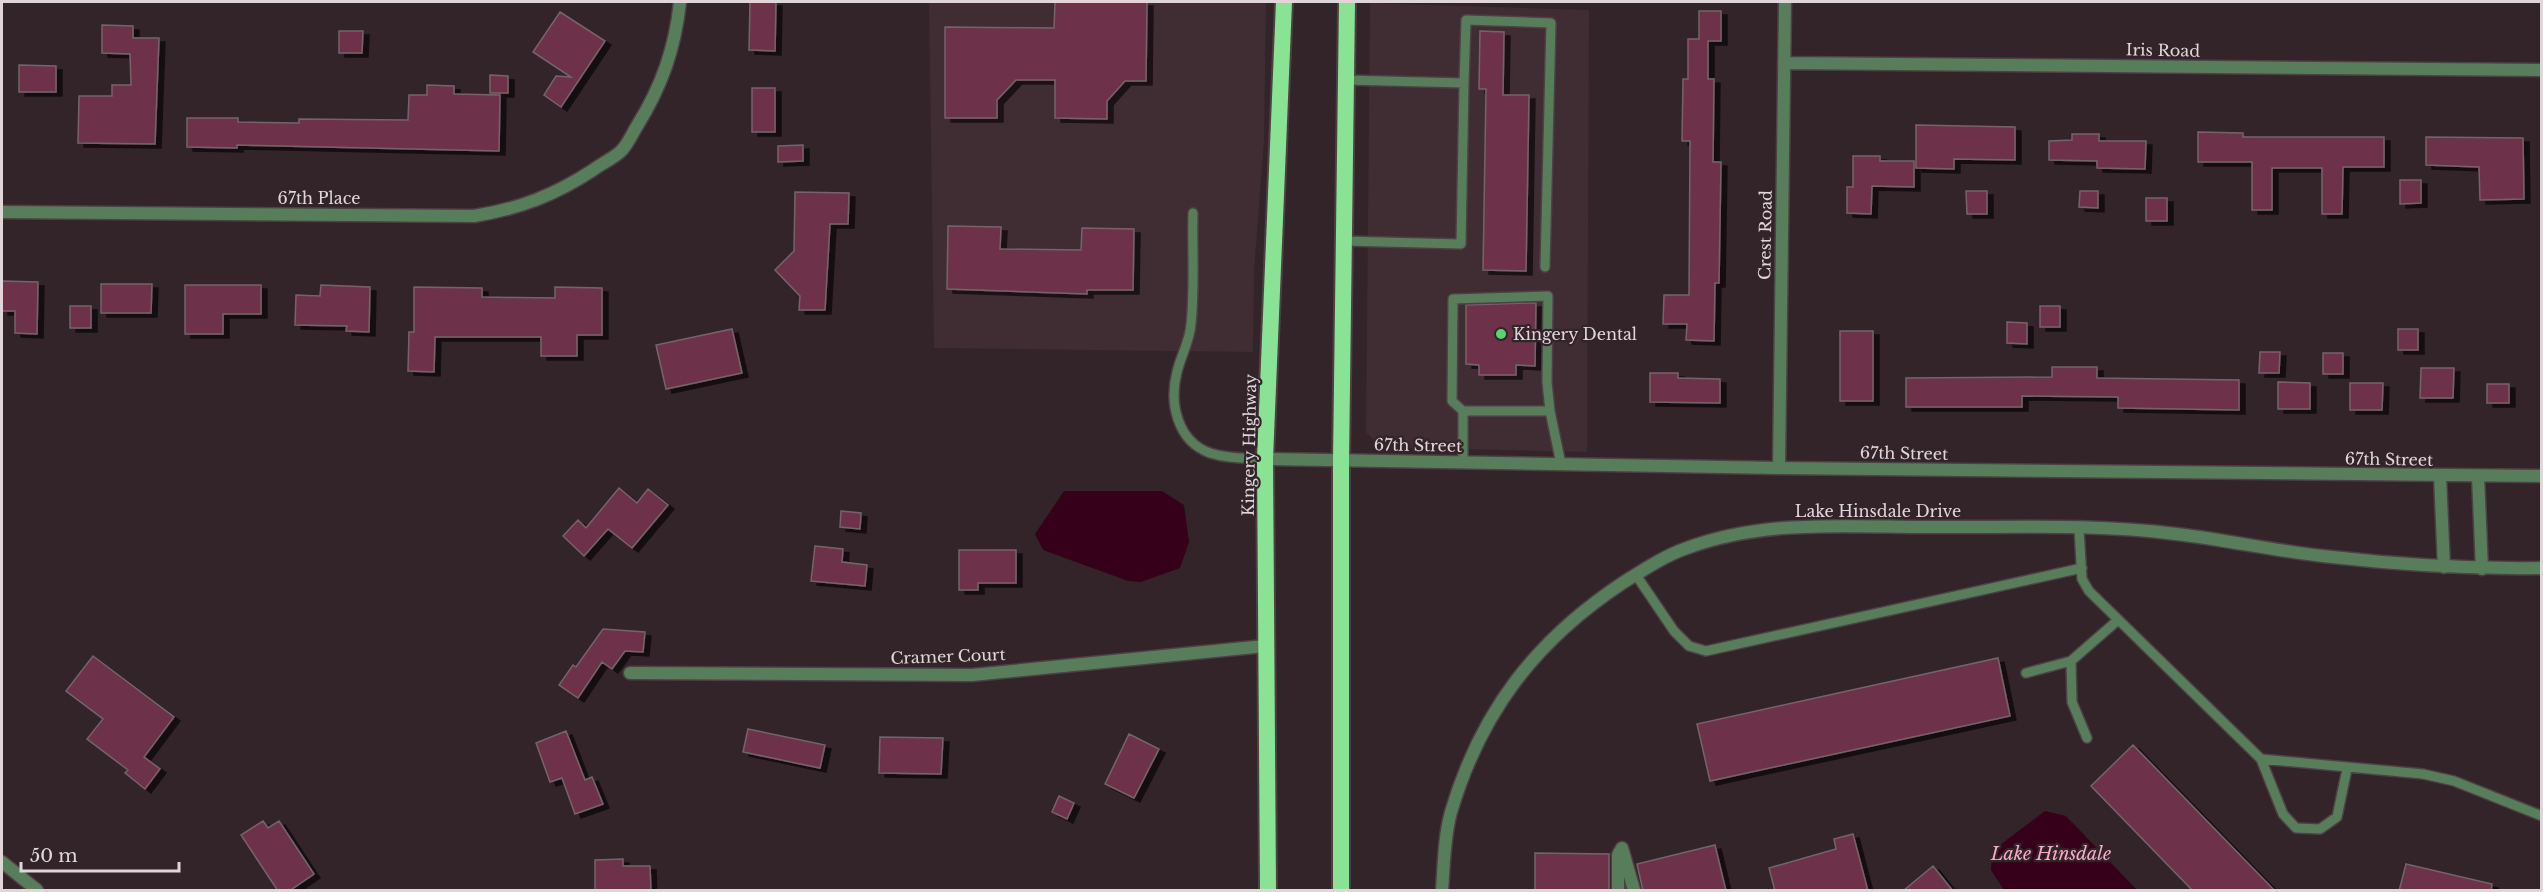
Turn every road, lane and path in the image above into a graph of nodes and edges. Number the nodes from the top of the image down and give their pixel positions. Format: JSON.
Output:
{"nodes":[{"id":1,"x":680,"y":2,"type":"edge"},
{"id":2,"x":1284,"y":2,"type":"edge"},
{"id":3,"x":1347,"y":2,"type":"edge"},
{"id":4,"x":1785,"y":2,"type":"edge"},
{"id":5,"x":1784,"y":63,"type":"junction"},
{"id":6,"x":2541,"y":70,"type":"edge"},
{"id":7,"x":1346,"y":80,"type":"junction"},
{"id":8,"x":1464,"y":83,"type":"junction"},
{"id":9,"x":2,"y":212,"type":"edge"},
{"id":10,"x":1193,"y":213,"type":"dead end"},
{"id":11,"x":1344,"y":241,"type":"junction"},
{"id":12,"x":1545,"y":267,"type":"dead end"},
{"id":13,"x":1463,"y":411,"type":"junction"},
{"id":14,"x":1550,"y":411,"type":"junction"},
{"id":15,"x":1265,"y":459,"type":"junction"},
{"id":16,"x":1341,"y":461,"type":"junction"},
{"id":17,"x":1463,"y":463,"type":"junction"},
{"id":18,"x":1561,"y":464,"type":"junction"},
{"id":19,"x":1779,"y":468,"type":"junction"},
{"id":20,"x":2440,"y":476,"type":"junction"},
{"id":21,"x":2478,"y":476,"type":"junction"},
{"id":22,"x":2541,"y":476,"type":"edge"},
{"id":23,"x":2079,"y":529,"type":"junction"},
{"id":24,"x":2444,"y":567,"type":"junction"},
{"id":25,"x":2082,"y":568,"type":"junction"},
{"id":26,"x":2541,"y":568,"type":"edge"},
{"id":27,"x":2482,"y":569,"type":"junction"},
{"id":28,"x":1636,"y":575,"type":"junction"},
{"id":29,"x":2118,"y":620,"type":"junction"},
{"id":30,"x":1265,"y":646,"type":"junction"},
{"id":31,"x":2071,"y":661,"type":"junction"},
{"id":32,"x":630,"y":673,"type":"dead end"},
{"id":33,"x":2026,"y":673,"type":"dead end"},
{"id":34,"x":2087,"y":738,"type":"dead end"},
{"id":35,"x":2261,"y":759,"type":"junction"},
{"id":36,"x":2347,"y":769,"type":"junction"},
{"id":37,"x":2541,"y":816,"type":"edge"},
{"id":38,"x":2,"y":862,"type":"edge"},
{"id":39,"x":37,"y":891,"type":"edge"},
{"id":40,"x":1268,"y":891,"type":"edge"},
{"id":41,"x":1341,"y":891,"type":"edge"},
{"id":42,"x":1442,"y":891,"type":"edge"},
{"id":43,"x":1618,"y":891,"type":"edge"},
{"id":44,"x":1634,"y":891,"type":"edge"}],
"edges":[{"from":1,"to":9,"type":"street","name":"67th Place"},
{"from":2,"to":15,"type":"highway","name":"Kingery Highway"},
{"from":3,"to":7,"type":"highway"},
{"from":4,"to":5,"type":"street","name":"Crest Road"},
{"from":5,"to":6,"type":"street","name":"Iris Road"},
{"from":5,"to":19,"type":"street","name":"Crest Road"},
{"from":7,"to":8,"type":"lane"},
{"from":7,"to":11,"type":"highway"},
{"from":8,"to":11,"type":"lane"},
{"from":8,"to":12,"type":"lane"},
{"from":10,"to":15,"type":"lane"},
{"from":11,"to":16,"type":"highway"},
{"from":13,"to":14,"type":"lane"},
{"from":13,"to":14,"type":"lane"},
{"from":13,"to":17,"type":"lane"},
{"from":14,"to":18,"type":"lane"},
{"from":15,"to":16,"type":"street","name":"67th Street"},
{"from":15,"to":30,"type":"highway","name":"Kingery Highway"},
{"from":16,"to":17,"type":"street","name":"67th Street"},
{"from":16,"to":41,"type":"highway"},
{"from":17,"to":18,"type":"street","name":"67th Street"},
{"from":18,"to":19,"type":"street","name":"67th Street"},
{"from":19,"to":20,"type":"street","name":"67th Street"},
{"from":20,"to":21,"type":"street","name":"67th Street"},
{"from":20,"to":24,"type":"street"},
{"from":21,"to":22,"type":"street","name":"67th Street"},
{"from":21,"to":27,"type":"street"},
{"from":23,"to":24,"type":"street","name":"Lake Hinsdale Drive"},
{"from":23,"to":25,"type":"lane"},
{"from":23,"to":28,"type":"street","name":"Lake Hinsdale Drive"},
{"from":24,"to":27,"type":"street","name":"Lake Hinsdale Drive"},
{"from":25,"to":28,"type":"lane"},
{"from":25,"to":29,"type":"lane"},
{"from":26,"to":27,"type":"street","name":"Lake Hinsdale Drive"},
{"from":28,"to":42,"type":"street","name":"Lake Hinsdale Drive"},
{"from":29,"to":31,"type":"lane"},
{"from":29,"to":35,"type":"lane"},
{"from":30,"to":32,"type":"street","name":"Cramer Court"},
{"from":30,"to":40,"type":"highway","name":"Kingery Highway"},
{"from":31,"to":33,"type":"lane"},
{"from":31,"to":34,"type":"lane"},
{"from":35,"to":36,"type":"lane"},
{"from":35,"to":36,"type":"lane"},
{"from":36,"to":37,"type":"lane"},
{"from":38,"to":39,"type":"street"},
{"from":43,"to":44,"type":"street"}]}
